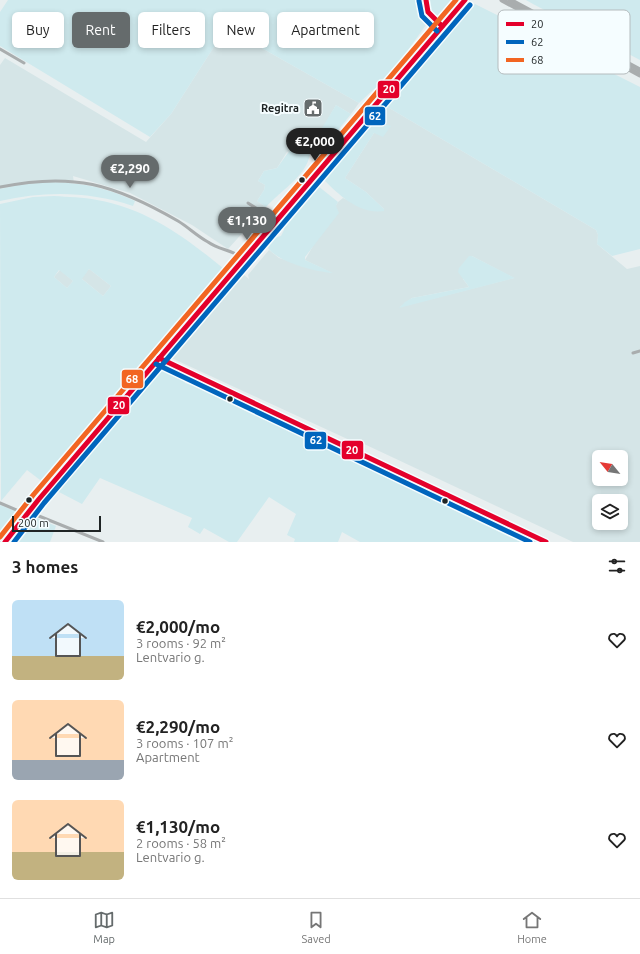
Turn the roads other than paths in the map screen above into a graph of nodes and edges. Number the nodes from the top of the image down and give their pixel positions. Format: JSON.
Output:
{"nodes":[{"id":1,"x":426,"y":0,"type":"edge"},
{"id":2,"x":502,"y":0,"type":"edge"},
{"id":3,"x":510,"y":0,"type":"edge"},
{"id":4,"x":520,"y":0,"type":"edge"},
{"id":5,"x":464,"y":1,"type":"edge"},
{"id":6,"x":527,"y":9,"type":"joint"},
{"id":7,"x":521,"y":10,"type":"edge"},
{"id":8,"x":442,"y":26,"type":"junction"},
{"id":9,"x":0,"y":49,"type":"edge"},
{"id":10,"x":24,"y":63,"type":"dead end"},
{"id":11,"x":630,"y":65,"type":"edge"},
{"id":12,"x":630,"y":69,"type":"edge"},
{"id":13,"x":640,"y":70,"type":"edge"},
{"id":14,"x":640,"y":74,"type":"edge"},
{"id":15,"x":0,"y":188,"type":"edge"},
{"id":16,"x":248,"y":203,"type":"dead end"},
{"id":17,"x":276,"y":221,"type":"junction"},
{"id":18,"x":244,"y":258,"type":"junction"},
{"id":19,"x":640,"y":351,"type":"edge"},
{"id":20,"x":633,"y":353,"type":"dead end"},
{"id":21,"x":159,"y":358,"type":"junction"},
{"id":22,"x":0,"y":503,"type":"edge"},
{"id":23,"x":27,"y":513,"type":"junction"},
{"id":24,"x":5,"y":542,"type":"edge"},
{"id":25,"x":103,"y":542,"type":"edge"},
{"id":26,"x":546,"y":542,"type":"edge"}],
"edges":[{"from":1,"to":8,"type":"highway"},
{"from":2,"to":7,"type":"highway"},
{"from":3,"to":6,"type":"highway"},
{"from":4,"to":6,"type":"highway"},
{"from":5,"to":8,"type":"main road"},
{"from":8,"to":17,"type":"main road"},
{"from":9,"to":10,"type":"street"},
{"from":11,"to":13,"type":"highway"},
{"from":12,"to":14,"type":"highway"},
{"from":15,"to":18,"type":"street"},
{"from":16,"to":17,"type":"street"},
{"from":17,"to":18,"type":"main road"},
{"from":18,"to":21,"type":"main road"},
{"from":19,"to":20,"type":"street"},
{"from":21,"to":23,"type":"main road"},
{"from":21,"to":26,"type":"street"},
{"from":22,"to":23,"type":"street"},
{"from":23,"to":24,"type":"main road"},
{"from":23,"to":25,"type":"street"}]}
